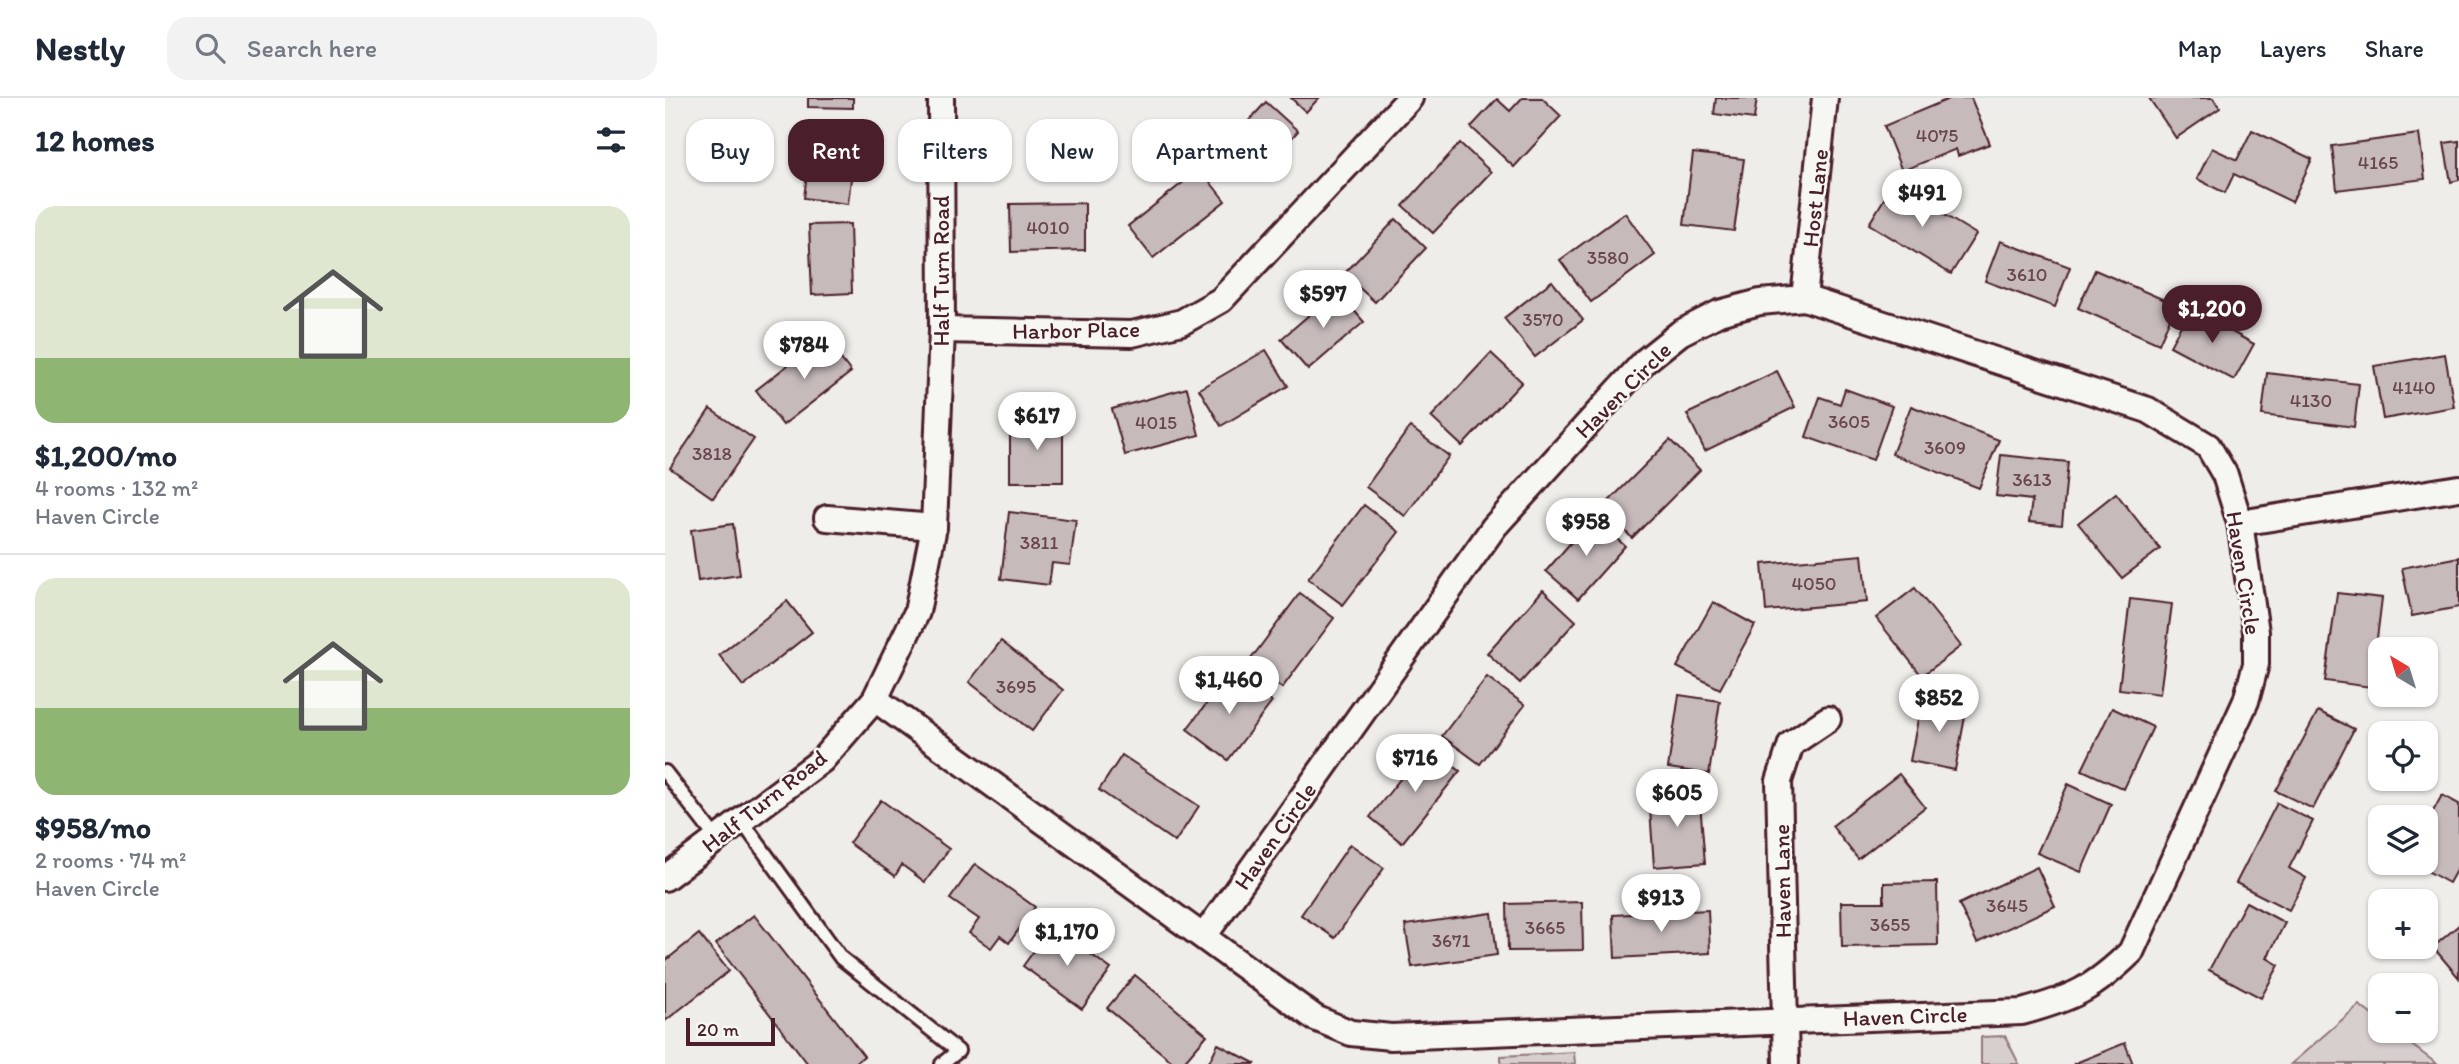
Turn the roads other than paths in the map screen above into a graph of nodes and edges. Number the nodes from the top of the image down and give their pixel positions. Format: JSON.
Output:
{"nodes":[{"id":1,"x":941,"y":98,"type":"edge"},
{"id":2,"x":1410,"y":98,"type":"edge"},
{"id":3,"x":1825,"y":98,"type":"edge"},
{"id":4,"x":1804,"y":298,"type":"junction"},
{"id":5,"x":941,"y":330,"type":"junction"},
{"id":6,"x":2459,"y":488,"type":"edge"},
{"id":7,"x":827,"y":518,"type":"dead end"},
{"id":8,"x":2240,"y":523,"type":"junction"},
{"id":9,"x":934,"y":527,"type":"junction"},
{"id":10,"x":875,"y":699,"type":"junction"},
{"id":11,"x":1828,"y":719,"type":"dead end"},
{"id":12,"x":665,"y":772,"type":"edge"},
{"id":13,"x":741,"y":820,"type":"junction"},
{"id":14,"x":716,"y":838,"type":"junction"},
{"id":15,"x":665,"y":877,"type":"edge"},
{"id":16,"x":1204,"y":936,"type":"junction"},
{"id":17,"x":1785,"y":1020,"type":"junction"},
{"id":18,"x":942,"y":1064,"type":"edge"},
{"id":19,"x":1786,"y":1064,"type":"edge"}],
"edges":[{"from":1,"to":5,"type":"street","name":"Half Turn Road"},
{"from":2,"to":5,"type":"street","name":"Harbor Place"},
{"from":3,"to":4,"type":"street","name":"Host Lane"},
{"from":4,"to":8,"type":"street","name":"Haven Circle"},
{"from":4,"to":16,"type":"street","name":"Haven Circle"},
{"from":5,"to":9,"type":"street","name":"Half Turn Road"},
{"from":6,"to":8,"type":"street"},
{"from":7,"to":9,"type":"street"},
{"from":8,"to":17,"type":"street","name":"Haven Circle"},
{"from":9,"to":10,"type":"street","name":"Half Turn Road"},
{"from":10,"to":13,"type":"street","name":"Half Turn Road"},
{"from":10,"to":16,"type":"street","name":"Haven Circle"},
{"from":11,"to":17,"type":"street","name":"Haven Lane"},
{"from":12,"to":14,"type":"lane"},
{"from":13,"to":14,"type":"street","name":"Half Turn Road"},
{"from":13,"to":18,"type":"lane"},
{"from":14,"to":15,"type":"street","name":"Half Turn Road"},
{"from":16,"to":17,"type":"street","name":"Haven Circle"},
{"from":17,"to":19,"type":"street","name":"Haven Lane"}]}
